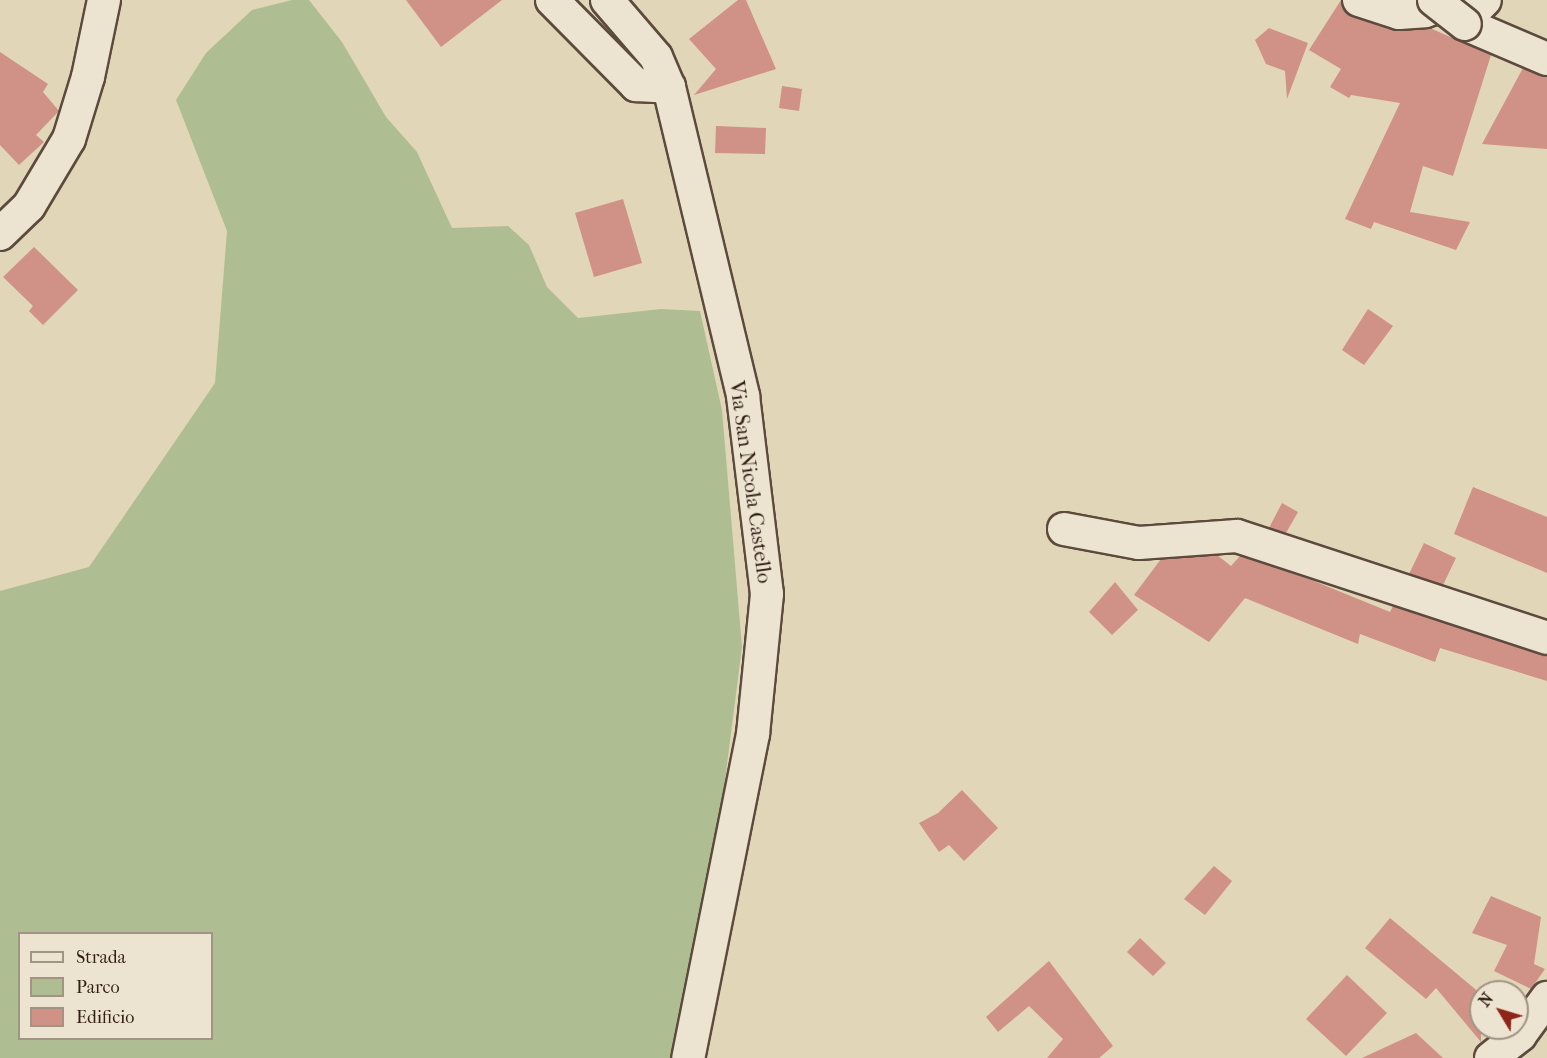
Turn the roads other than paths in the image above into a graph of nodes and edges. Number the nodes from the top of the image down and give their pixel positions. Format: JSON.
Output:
{"nodes":[{"id":1,"x":104,"y":0,"type":"edge"},
{"id":2,"x":552,"y":0,"type":"edge"},
{"id":3,"x":607,"y":0,"type":"edge"},
{"id":4,"x":1359,"y":0,"type":"edge"},
{"id":5,"x":1485,"y":0,"type":"edge"},
{"id":6,"x":1451,"y":6,"type":"edge"},
{"id":7,"x":1547,"y":59,"type":"edge"},
{"id":8,"x":669,"y":87,"type":"junction"},
{"id":9,"x":0,"y":234,"type":"edge"},
{"id":10,"x":1064,"y":529,"type":"dead end"},
{"id":11,"x":1547,"y":638,"type":"edge"},
{"id":12,"x":1547,"y":998,"type":"edge"},
{"id":13,"x":688,"y":1058,"type":"edge"},
{"id":14,"x":1491,"y":1058,"type":"edge"}],
"edges":[{"from":1,"to":9,"type":"street"},
{"from":2,"to":8,"type":"street"},
{"from":3,"to":8,"type":"street","name":"Via San Nicola Castello"},
{"from":4,"to":6,"type":"street"},
{"from":5,"to":6,"type":"street"},
{"from":6,"to":7,"type":"street"},
{"from":8,"to":13,"type":"street","name":"Via San Nicola Castello"},
{"from":10,"to":11,"type":"street"},
{"from":12,"to":14,"type":"street"}]}
